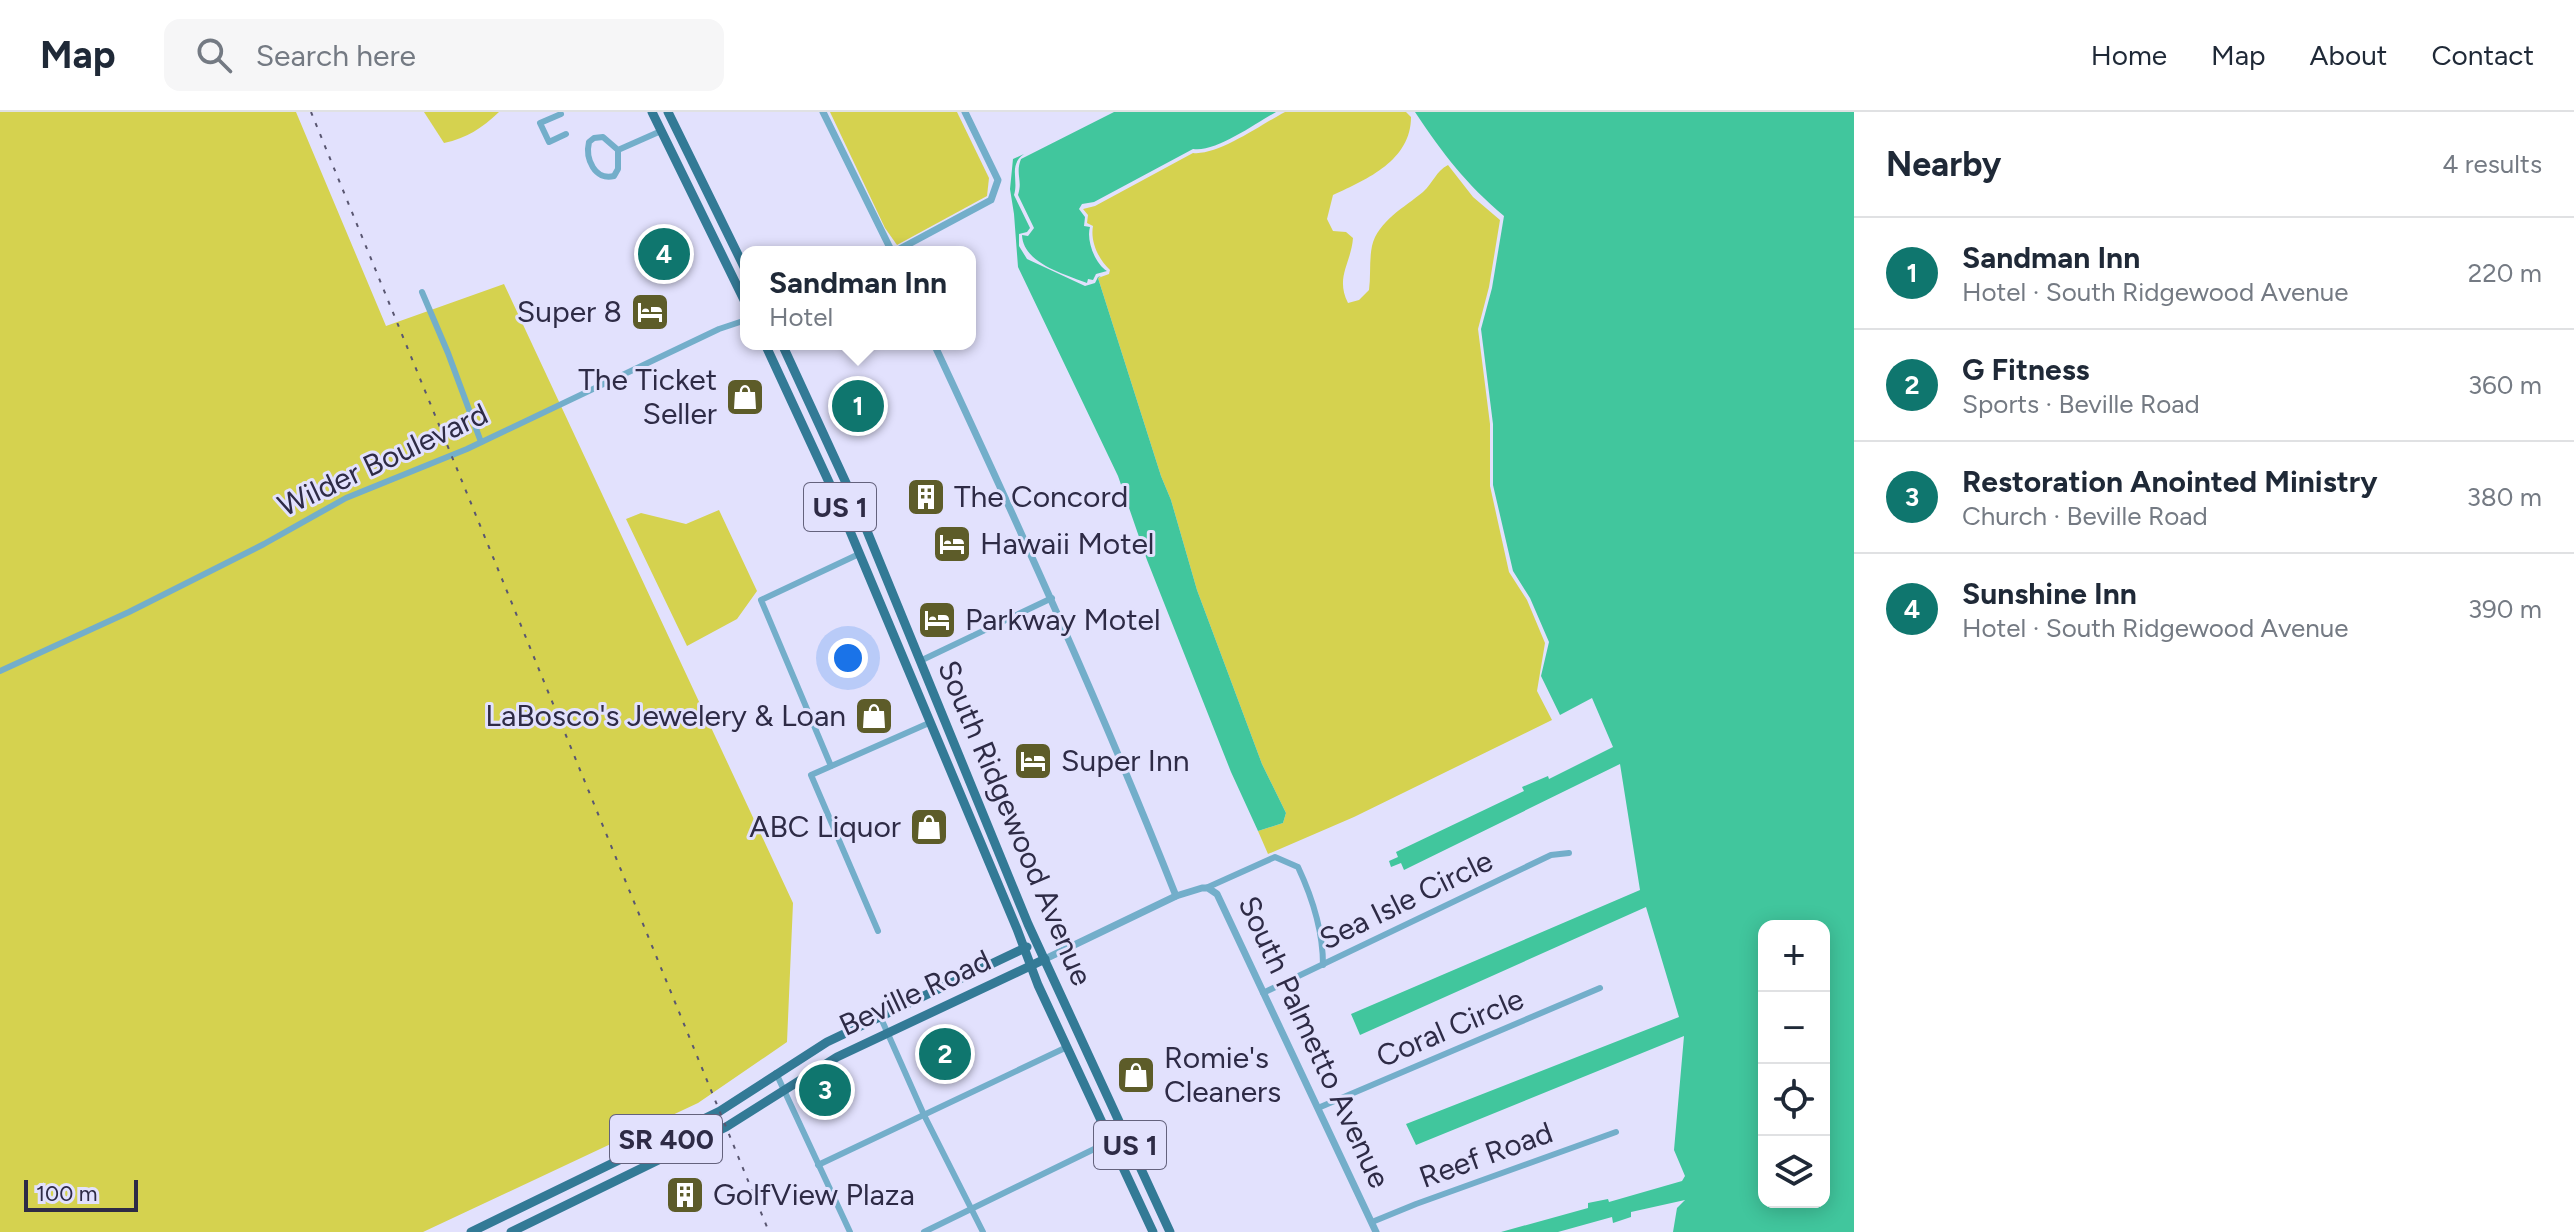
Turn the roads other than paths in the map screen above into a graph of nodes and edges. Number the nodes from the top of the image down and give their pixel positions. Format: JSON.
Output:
{"nodes":[{"id":1,"x":652,"y":112,"type":"edge"},
{"id":2,"x":668,"y":112,"type":"edge"},
{"id":3,"x":823,"y":112,"type":"edge"},
{"id":4,"x":965,"y":112,"type":"edge"},
{"id":5,"x":561,"y":114,"type":"edge"},
{"id":6,"x":661,"y":131,"type":"junction"},
{"id":7,"x":566,"y":134,"type":"dead end"},
{"id":8,"x":618,"y":150,"type":"junction"},
{"id":9,"x":890,"y":246,"type":"edge"},
{"id":10,"x":904,"y":246,"type":"edge"},
{"id":11,"x":740,"y":259,"type":"edge"},
{"id":12,"x":422,"y":292,"type":"dead end"},
{"id":13,"x":740,"y":292,"type":"edge"},
{"id":14,"x":740,"y":322,"type":"edge"},
{"id":15,"x":768,"y":350,"type":"edge"},
{"id":16,"x":785,"y":350,"type":"edge"},
{"id":17,"x":937,"y":350,"type":"edge"},
{"id":18,"x":481,"y":442,"type":"junction"},
{"id":19,"x":860,"y":553,"type":"junction"},
{"id":20,"x":885,"y":576,"type":"junction"},
{"id":21,"x":1052,"y":598,"type":"junction"},
{"id":22,"x":920,"y":661,"type":"junction"},
{"id":23,"x":0,"y":671,"type":"edge"},
{"id":24,"x":931,"y":728,"type":"junction"},
{"id":25,"x":959,"y":756,"type":"junction"},
{"id":26,"x":831,"y":766,"type":"junction"},
{"id":27,"x":1569,"y":853,"type":"dead end"},
{"id":28,"x":1206,"y":888,"type":"junction"},
{"id":29,"x":1176,"y":896,"type":"junction"},
{"id":30,"x":878,"y":931,"type":"dead end"},
{"id":31,"x":1037,"y":943,"type":"junction"},
{"id":32,"x":1024,"y":948,"type":"junction"},
{"id":33,"x":1045,"y":959,"type":"junction"},
{"id":34,"x":1323,"y":965,"type":"junction"},
{"id":35,"x":1031,"y":966,"type":"junction"},
{"id":36,"x":1600,"y":988,"type":"dead end"},
{"id":37,"x":1263,"y":993,"type":"junction"},
{"id":38,"x":880,"y":1016,"type":"junction"},
{"id":39,"x":888,"y":1033,"type":"junction"},
{"id":40,"x":1067,"y":1047,"type":"junction"},
{"id":41,"x":776,"y":1073,"type":"junction"},
{"id":42,"x":783,"y":1089,"type":"junction"},
{"id":43,"x":1318,"y":1108,"type":"junction"},
{"id":44,"x":924,"y":1115,"type":"junction"},
{"id":45,"x":681,"y":1132,"type":"junction"},
{"id":46,"x":1616,"y":1132,"type":"dead end"},
{"id":47,"x":1125,"y":1134,"type":"junction"},
{"id":48,"x":1110,"y":1140,"type":"junction"},
{"id":49,"x":688,"y":1147,"type":"junction"},
{"id":50,"x":818,"y":1165,"type":"junction"},
{"id":51,"x":973,"y":1209,"type":"junction"},
{"id":52,"x":1372,"y":1222,"type":"junction"},
{"id":53,"x":471,"y":1232,"type":"edge"},
{"id":54,"x":511,"y":1232,"type":"edge"},
{"id":55,"x":850,"y":1232,"type":"edge"},
{"id":56,"x":924,"y":1232,"type":"edge"},
{"id":57,"x":983,"y":1232,"type":"edge"},
{"id":58,"x":1153,"y":1232,"type":"edge"},
{"id":59,"x":1170,"y":1232,"type":"edge"},
{"id":60,"x":1376,"y":1232,"type":"edge"}],
"edges":[{"from":1,"to":6,"type":"main road"},
{"from":2,"to":11,"type":"main road"},
{"from":3,"to":9,"type":"street"},
{"from":4,"to":10,"type":"street"},
{"from":5,"to":7,"type":"street"},
{"from":6,"to":8,"type":"street"},
{"from":6,"to":13,"type":"main road"},
{"from":8,"to":8,"type":"street"},
{"from":12,"to":18,"type":"street"},
{"from":14,"to":18,"type":"street","name":"Wilder Boulevard"},
{"from":15,"to":19,"type":"main road","name":"South Ridgewood Avenue","number":"US 1"},
{"from":16,"to":20,"type":"main road","name":"South Ridgewood Avenue","number":"US 1"},
{"from":17,"to":21,"type":"street"},
{"from":18,"to":23,"type":"street","name":"Wilder Boulevard"},
{"from":19,"to":20,"type":"main road"},
{"from":19,"to":24,"type":"main road","name":"South Ridgewood Avenue","number":"US 1"},
{"from":19,"to":26,"type":"street"},
{"from":20,"to":22,"type":"main road","name":"South Ridgewood Avenue","number":"US 1"},
{"from":21,"to":22,"type":"street"},
{"from":21,"to":29,"type":"street"},
{"from":22,"to":25,"type":"main road","name":"South Ridgewood Avenue","number":"US 1"},
{"from":24,"to":25,"type":"main road"},
{"from":24,"to":26,"type":"street"},
{"from":24,"to":32,"type":"main road","name":"South Ridgewood Avenue","number":"US 1"},
{"from":25,"to":31,"type":"main road","name":"South Ridgewood Avenue","number":"US 1"},
{"from":26,"to":30,"type":"street"},
{"from":27,"to":34,"type":"street","name":"Sea Isle Circle"},
{"from":28,"to":29,"type":"street","name":"South Palmetto Avenue"},
{"from":28,"to":34,"type":"street"},
{"from":28,"to":37,"type":"street","name":"South Palmetto Avenue"},
{"from":29,"to":33,"type":"street","name":"Beville Road"},
{"from":31,"to":32,"type":"main road","name":"Beville Road","number":"SR 400"},
{"from":31,"to":33,"type":"main road","name":"South Ridgewood Avenue","number":"US 1"},
{"from":32,"to":35,"type":"main road","name":"South Ridgewood Avenue","number":"US 1"},
{"from":32,"to":38,"type":"main road","name":"Beville Road","number":"SR 400"},
{"from":33,"to":35,"type":"main road","name":"Beville Road","number":"SR 400"},
{"from":33,"to":47,"type":"main road","name":"South Ridgewood Avenue","number":"US 1"},
{"from":34,"to":37,"type":"street","name":"Sea Isle Circle"},
{"from":35,"to":39,"type":"main road","name":"Beville Road","number":"SR 400"},
{"from":35,"to":40,"type":"main road","name":"South Ridgewood Avenue","number":"US 1"},
{"from":36,"to":43,"type":"street","name":"Coral Circle"},
{"from":37,"to":43,"type":"street","name":"South Palmetto Avenue"},
{"from":38,"to":39,"type":"street"},
{"from":38,"to":41,"type":"main road","name":"Beville Road","number":"SR 400"},
{"from":39,"to":42,"type":"main road","name":"Beville Road","number":"SR 400"},
{"from":39,"to":44,"type":"street"},
{"from":40,"to":44,"type":"street"},
{"from":40,"to":48,"type":"main road","name":"South Ridgewood Avenue","number":"US 1"},
{"from":41,"to":42,"type":"street"},
{"from":41,"to":45,"type":"main road","name":"Beville Road","number":"SR 400"},
{"from":42,"to":49,"type":"main road","name":"Beville Road","number":"SR 400"},
{"from":42,"to":50,"type":"street"},
{"from":43,"to":52,"type":"street","name":"South Palmetto Avenue"},
{"from":44,"to":50,"type":"street"},
{"from":44,"to":51,"type":"street"},
{"from":45,"to":49,"type":"street"},
{"from":45,"to":53,"type":"main road","name":"Beville Road","number":"SR 400"},
{"from":46,"to":52,"type":"street","name":"Reef Road"},
{"from":47,"to":48,"type":"street"},
{"from":47,"to":59,"type":"main road","name":"South Ridgewood Avenue","number":"US 1"},
{"from":48,"to":51,"type":"street"},
{"from":48,"to":58,"type":"main road","name":"South Ridgewood Avenue","number":"US 1"},
{"from":49,"to":54,"type":"main road","name":"Beville Road","number":"SR 400"},
{"from":50,"to":55,"type":"street"},
{"from":51,"to":56,"type":"street"},
{"from":51,"to":57,"type":"street"},
{"from":52,"to":60,"type":"street","name":"South Palmetto Avenue"}]}
